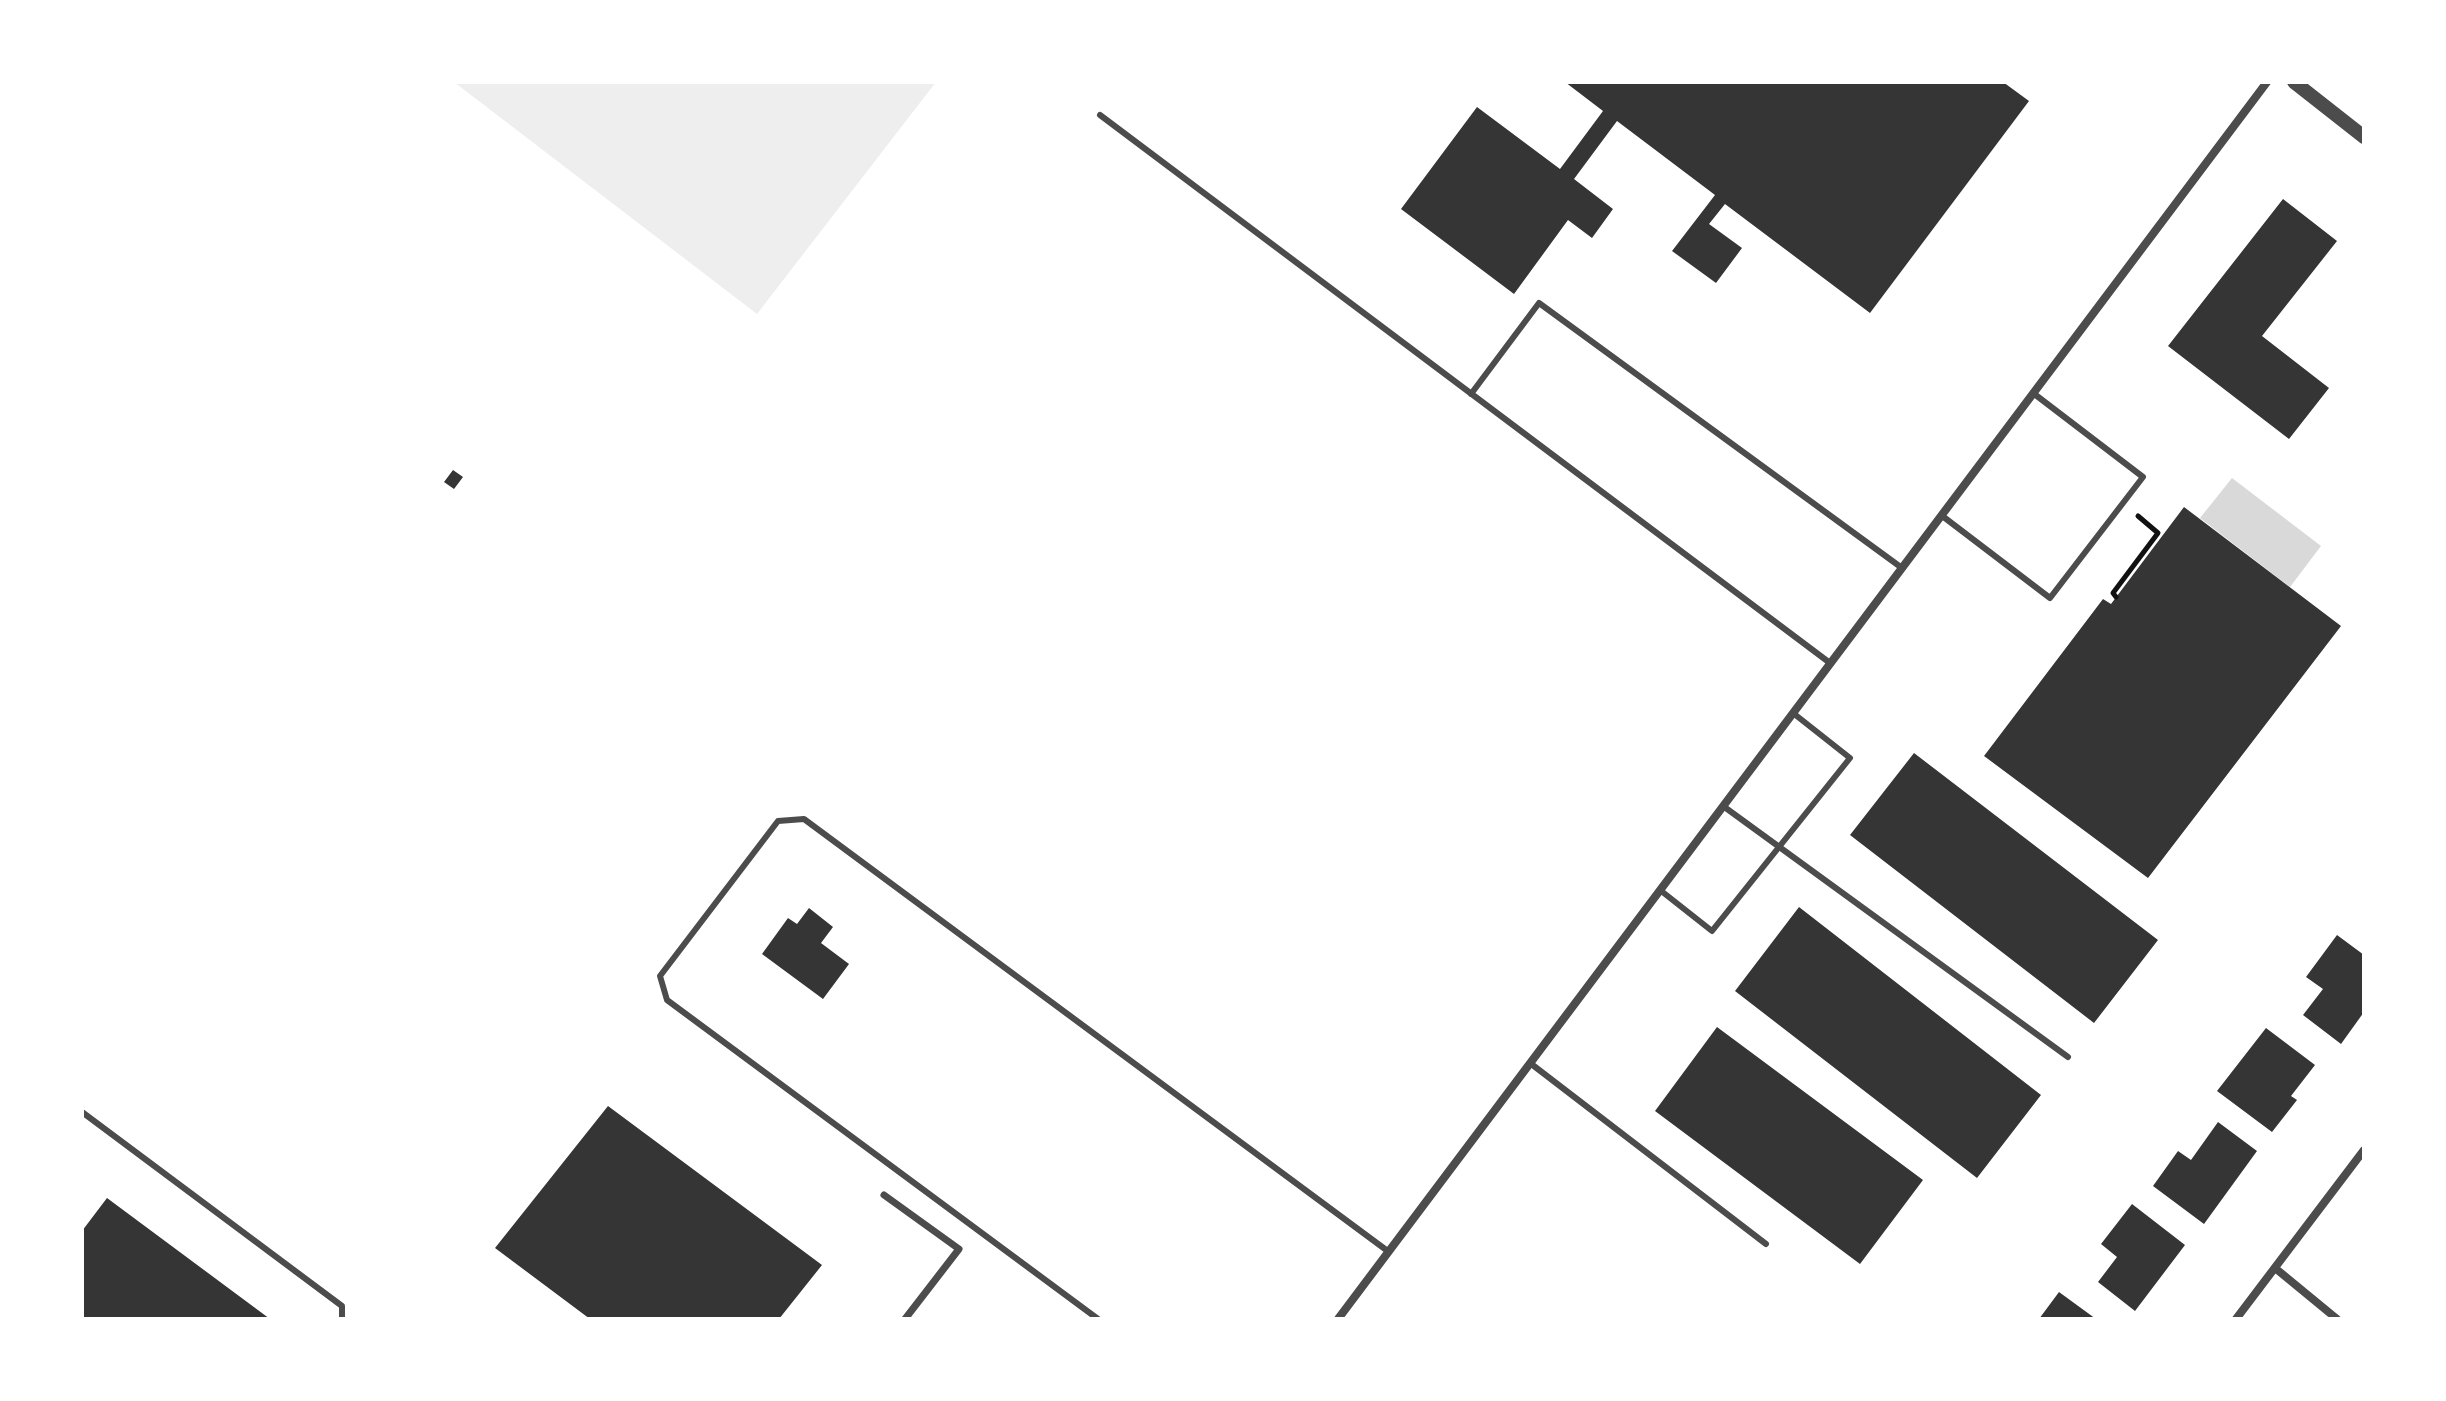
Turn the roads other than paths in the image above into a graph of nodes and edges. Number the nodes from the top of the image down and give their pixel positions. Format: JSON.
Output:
{"nodes":[{"id":1,"x":2267,"y":82,"type":"edge"},
{"id":2,"x":2294,"y":82,"type":"edge"},
{"id":3,"x":1100,"y":115,"type":"dead end"},
{"id":4,"x":2364,"y":137,"type":"edge"},
{"id":5,"x":2033,"y":393,"type":"junction"},
{"id":6,"x":1471,"y":394,"type":"junction"},
{"id":7,"x":1941,"y":515,"type":"junction"},
{"id":8,"x":1902,"y":568,"type":"junction"},
{"id":9,"x":1830,"y":663,"type":"junction"},
{"id":10,"x":1793,"y":713,"type":"junction"},
{"id":11,"x":1723,"y":806,"type":"junction"},
{"id":12,"x":1780,"y":847,"type":"junction"},
{"id":13,"x":1660,"y":890,"type":"junction"},
{"id":14,"x":2068,"y":1057,"type":"dead end"},
{"id":15,"x":1530,"y":1063,"type":"junction"},
{"id":16,"x":82,"y":1112,"type":"edge"},
{"id":17,"x":2364,"y":1150,"type":"edge"},
{"id":18,"x":884,"y":1195,"type":"dead end"},
{"id":19,"x":1766,"y":1244,"type":"dead end"},
{"id":20,"x":1389,"y":1252,"type":"junction"},
{"id":21,"x":2275,"y":1268,"type":"junction"},
{"id":22,"x":342,"y":1319,"type":"edge"},
{"id":23,"x":905,"y":1319,"type":"edge"},
{"id":24,"x":1098,"y":1319,"type":"edge"},
{"id":25,"x":1338,"y":1319,"type":"edge"},
{"id":26,"x":2236,"y":1319,"type":"edge"},
{"id":27,"x":2337,"y":1319,"type":"edge"}],
"edges":[{"from":1,"to":5,"type":"street"},
{"from":2,"to":4,"type":"street"},
{"from":3,"to":6,"type":"lane"},
{"from":5,"to":7,"type":"street"},
{"from":5,"to":7,"type":"lane"},
{"from":6,"to":8,"type":"lane"},
{"from":6,"to":9,"type":"lane"},
{"from":7,"to":8,"type":"street"},
{"from":8,"to":9,"type":"street"},
{"from":9,"to":10,"type":"street"},
{"from":10,"to":11,"type":"street"},
{"from":10,"to":12,"type":"lane"},
{"from":11,"to":12,"type":"lane"},
{"from":11,"to":13,"type":"street"},
{"from":12,"to":13,"type":"lane"},
{"from":12,"to":14,"type":"lane"},
{"from":13,"to":15,"type":"street"},
{"from":15,"to":19,"type":"lane"},
{"from":15,"to":20,"type":"street"},
{"from":16,"to":22,"type":"lane"},
{"from":17,"to":21,"type":"street"},
{"from":18,"to":23,"type":"street"},
{"from":20,"to":24,"type":"lane"},
{"from":20,"to":25,"type":"street"},
{"from":21,"to":26,"type":"street"},
{"from":21,"to":27,"type":"street"}]}
